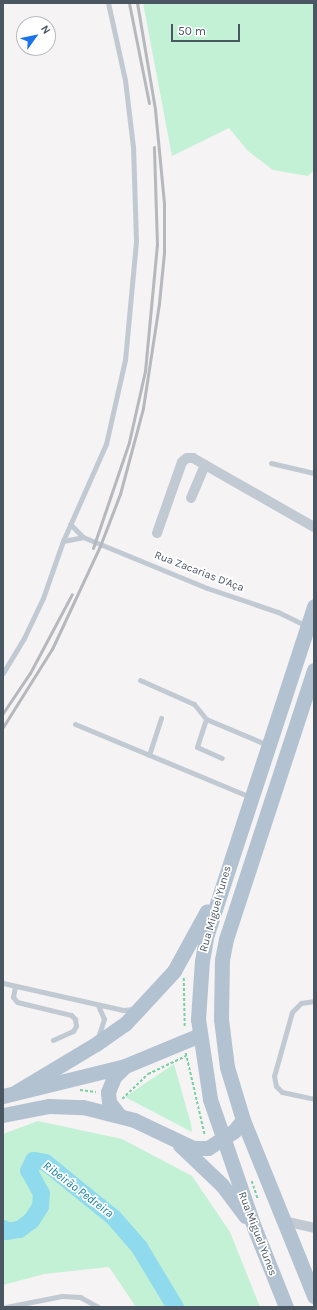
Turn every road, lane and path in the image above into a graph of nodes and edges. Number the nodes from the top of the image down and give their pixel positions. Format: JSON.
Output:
{"nodes":[{"id":1,"x":108,"y":3,"type":"edge"},
{"id":2,"x":271,"y":463,"type":"dead end"},
{"id":3,"x":205,"y":465,"type":"junction"},
{"id":4,"x":314,"y":473,"type":"edge"},
{"id":5,"x":191,"y":498,"type":"dead end"},
{"id":6,"x":70,"y":524,"type":"junction"},
{"id":7,"x":314,"y":527,"type":"edge"},
{"id":8,"x":157,"y":533,"type":"dead end"},
{"id":9,"x":83,"y":538,"type":"junction"},
{"id":10,"x":63,"y":541,"type":"junction"},
{"id":11,"x":314,"y":606,"type":"edge"},
{"id":12,"x":311,"y":628,"type":"edge"},
{"id":13,"x":314,"y":670,"type":"edge"},
{"id":14,"x":3,"y":673,"type":"edge"},
{"id":15,"x":140,"y":680,"type":"dead end"},
{"id":16,"x":161,"y":718,"type":"dead end"},
{"id":17,"x":206,"y":719,"type":"junction"},
{"id":18,"x":75,"y":724,"type":"dead end"},
{"id":19,"x":268,"y":746,"type":"junction"},
{"id":20,"x":148,"y":754,"type":"junction"},
{"id":21,"x":222,"y":758,"type":"dead end"},
{"id":22,"x":251,"y":797,"type":"junction"},
{"id":23,"x":227,"y":869,"type":"junction"},
{"id":24,"x":184,"y":978,"type":"dead end"},
{"id":25,"x":3,"y":983,"type":"edge"},
{"id":26,"x":15,"y":986,"type":"junction"},
{"id":27,"x":314,"y":1001,"type":"edge"},
{"id":28,"x":146,"y":1003,"type":"junction"},
{"id":29,"x":98,"y":1005,"type":"junction"},
{"id":30,"x":185,"y":1031,"type":"dead end"},
{"id":31,"x":200,"y":1035,"type":"junction"},
{"id":32,"x":53,"y":1040,"type":"dead end"},
{"id":33,"x":96,"y":1044,"type":"junction"},
{"id":34,"x":125,"y":1066,"type":"junction"},
{"id":35,"x":226,"y":1067,"type":"junction"},
{"id":36,"x":10,"y":1094,"type":"edge"},
{"id":37,"x":314,"y":1099,"type":"edge"},
{"id":38,"x":123,"y":1109,"type":"junction"},
{"id":39,"x":3,"y":1115,"type":"edge"},
{"id":40,"x":243,"y":1120,"type":"junction"},
{"id":41,"x":199,"y":1137,"type":"dead end"},
{"id":42,"x":172,"y":1138,"type":"junction"},
{"id":43,"x":223,"y":1140,"type":"junction"},
{"id":44,"x":284,"y":1221,"type":"junction"},
{"id":45,"x":254,"y":1227,"type":"junction"},
{"id":46,"x":314,"y":1228,"type":"edge"},
{"id":47,"x":314,"y":1296,"type":"edge"},
{"id":48,"x":6,"y":1307,"type":"edge"},
{"id":49,"x":98,"y":1307,"type":"edge"},
{"id":50,"x":286,"y":1307,"type":"edge"}],
"edges":[{"from":1,"to":6,"type":"lane"},
{"from":2,"to":4,"type":"lane"},
{"from":3,"to":5,"type":"street"},
{"from":3,"to":7,"type":"street"},
{"from":3,"to":8,"type":"street"},
{"from":6,"to":9,"type":"lane"},
{"from":6,"to":10,"type":"lane"},
{"from":9,"to":10,"type":"lane"},
{"from":9,"to":12,"type":"lane","name":"Rua Zacarias D'Aça"},
{"from":10,"to":14,"type":"lane"},
{"from":11,"to":12,"type":"main road","name":"Rua Miguel Yunes"},
{"from":12,"to":19,"type":"main road","name":"Rua Miguel Yunes"},
{"from":13,"to":35,"type":"main road","name":"Rua Miguel Yunes"},
{"from":15,"to":17,"type":"lane"},
{"from":16,"to":20,"type":"lane"},
{"from":17,"to":19,"type":"lane"},
{"from":17,"to":21,"type":"lane"},
{"from":18,"to":20,"type":"lane"},
{"from":19,"to":22,"type":"main road","name":"Rua Miguel Yunes"},
{"from":20,"to":22,"type":"lane"},
{"from":22,"to":23,"type":"main road","name":"Rua Miguel Yunes"},
{"from":23,"to":28,"type":"main road"},
{"from":23,"to":31,"type":"main road","name":"Rua Miguel Yunes"},
{"from":24,"to":30,"type":"path"},
{"from":25,"to":26,"type":"lane"},
{"from":26,"to":29,"type":"lane"},
{"from":26,"to":32,"type":"lane"},
{"from":27,"to":37,"type":"lane"},
{"from":28,"to":29,"type":"lane"},
{"from":28,"to":33,"type":"main road"},
{"from":29,"to":33,"type":"lane"},
{"from":31,"to":34,"type":"main road"},
{"from":31,"to":35,"type":"main road"},
{"from":31,"to":43,"type":"main road","name":"Rua Miguel Yunes"},
{"from":33,"to":36,"type":"main road"},
{"from":34,"to":36,"type":"main road"},
{"from":34,"to":38,"type":"main road"},
{"from":35,"to":40,"type":"main road","name":"Rua Miguel Yunes"},
{"from":38,"to":39,"type":"main road"},
{"from":38,"to":41,"type":"path"},
{"from":38,"to":42,"type":"main road"},
{"from":40,"to":43,"type":"main road"},
{"from":40,"to":44,"type":"main road","name":"Rua Miguel Yunes"},
{"from":42,"to":43,"type":"main road"},
{"from":42,"to":45,"type":"main road"},
{"from":43,"to":45,"type":"main road","name":"Rua Miguel Yunes"},
{"from":44,"to":46,"type":"street"},
{"from":44,"to":47,"type":"main road","name":"Rua Miguel Yunes"},
{"from":45,"to":50,"type":"main road","name":"Rua Miguel Yunes"},
{"from":48,"to":49,"type":"lane"}]}
